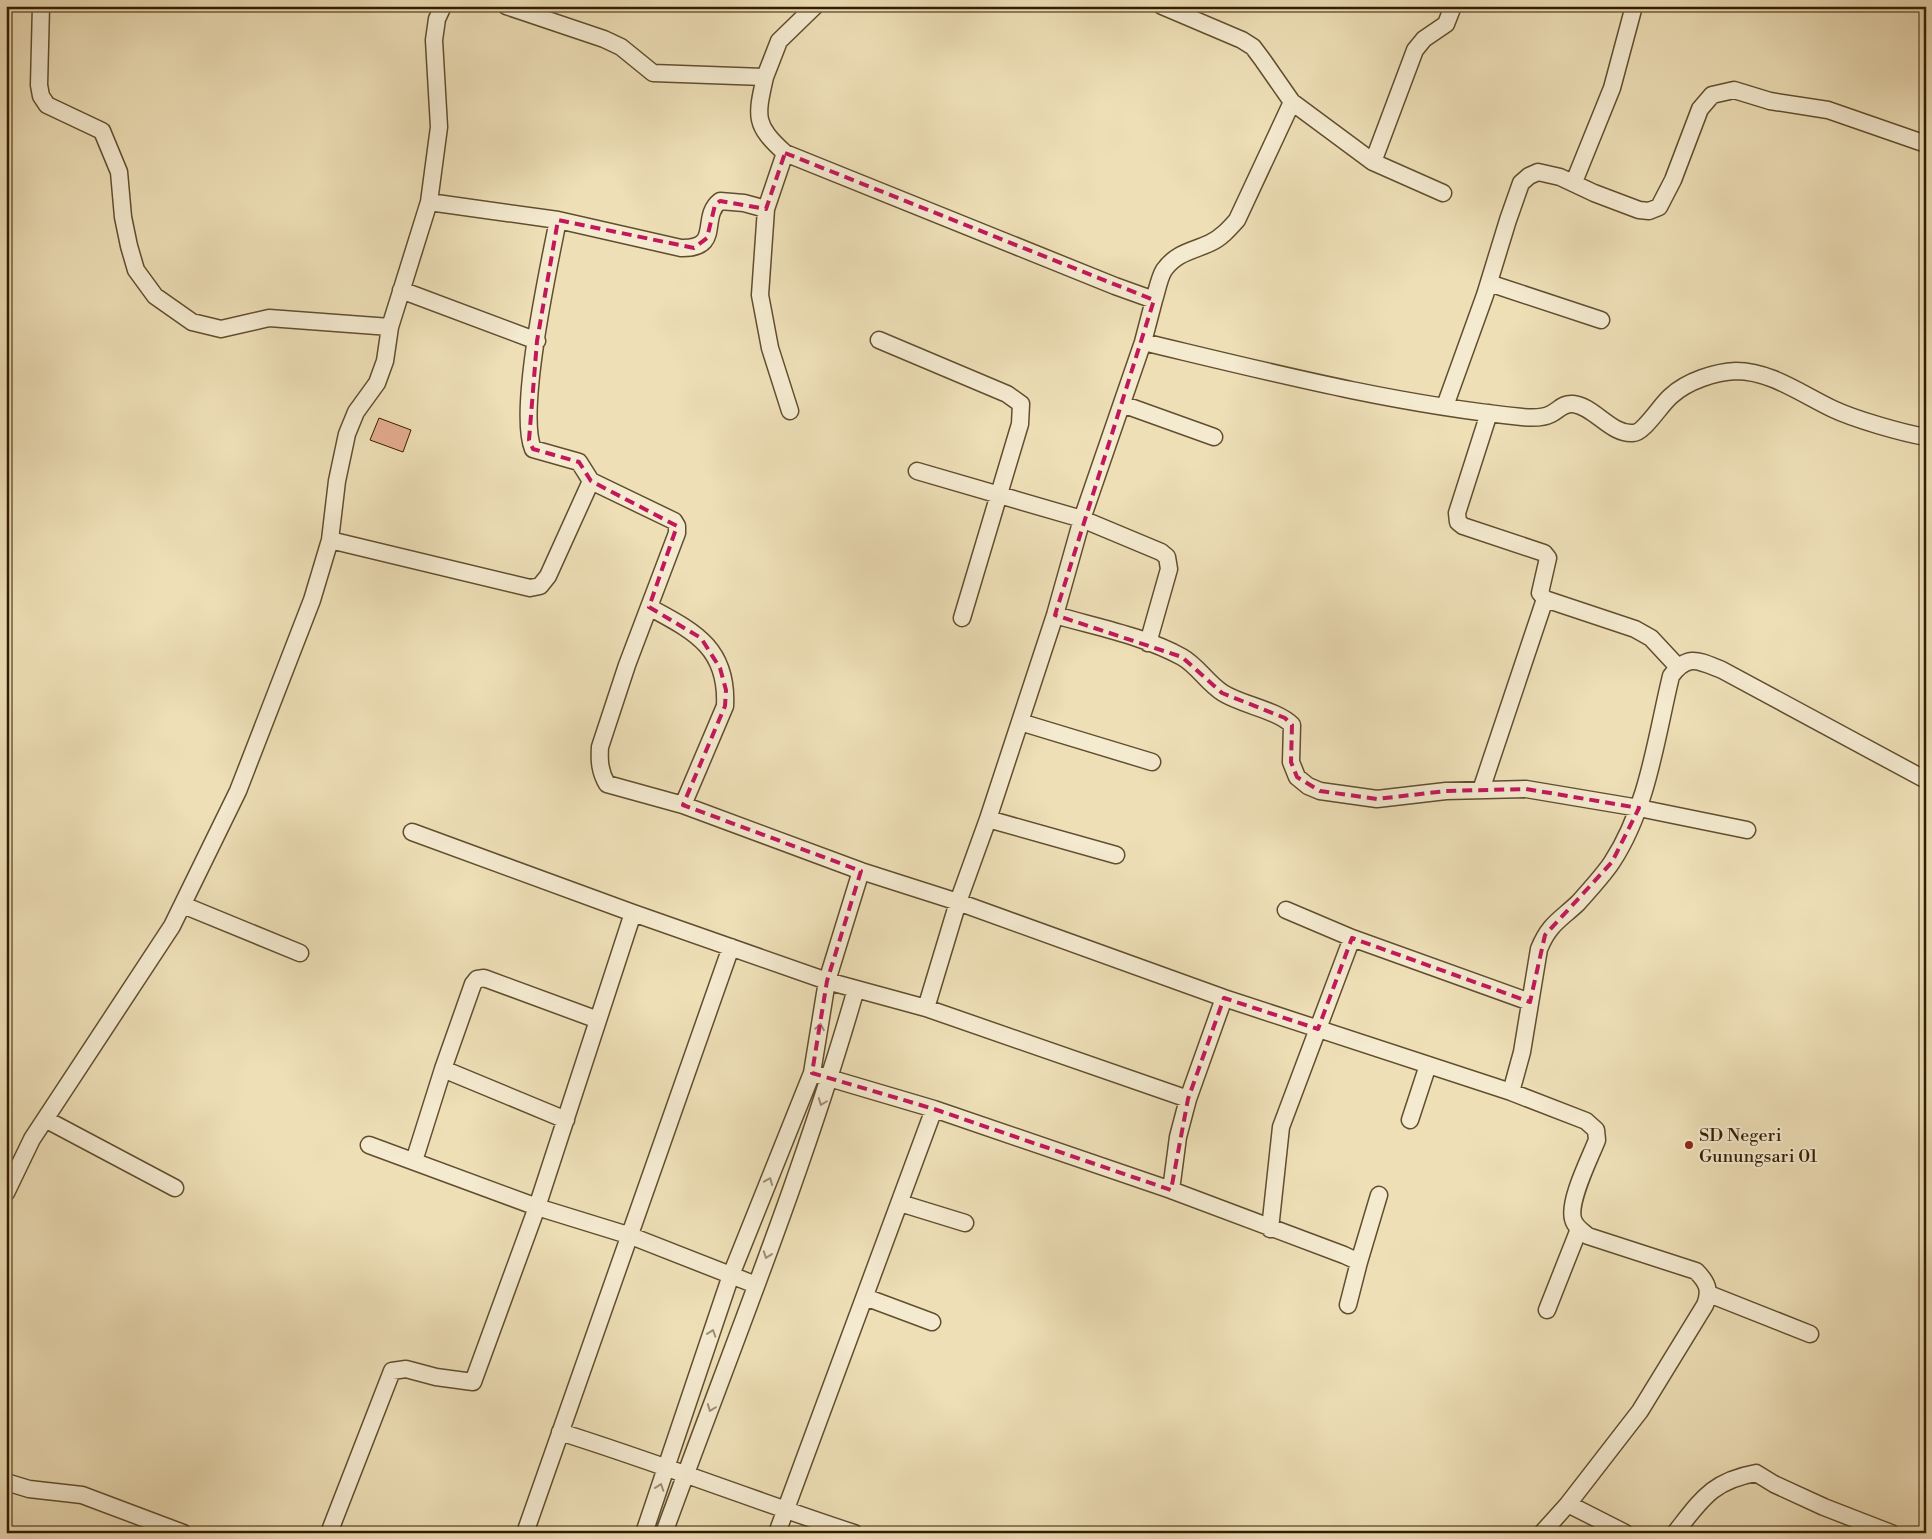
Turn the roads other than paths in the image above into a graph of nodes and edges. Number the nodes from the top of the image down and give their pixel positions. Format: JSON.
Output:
{"nodes":[{"id":1,"x":41,"y":6,"type":"edge"},
{"id":2,"x":443,"y":6,"type":"edge"},
{"id":3,"x":506,"y":6,"type":"edge"},
{"id":4,"x":815,"y":6,"type":"edge"},
{"id":5,"x":1162,"y":6,"type":"edge"},
{"id":6,"x":1453,"y":6,"type":"edge"},
{"id":7,"x":1634,"y":6,"type":"edge"},
{"id":8,"x":765,"y":78,"type":"junction"},
{"id":9,"x":1292,"y":102,"type":"junction"},
{"id":10,"x":1926,"y":144,"type":"edge"},
{"id":11,"x":785,"y":153,"type":"junction"},
{"id":12,"x":1373,"y":162,"type":"junction"},
{"id":13,"x":1574,"y":182,"type":"junction"},
{"id":14,"x":1443,"y":193,"type":"dead end"},
{"id":15,"x":429,"y":202,"type":"junction"},
{"id":16,"x":766,"y":209,"type":"junction"},
{"id":17,"x":558,"y":220,"type":"junction"},
{"id":18,"x":1488,"y":283,"type":"junction"},
{"id":19,"x":401,"y":290,"type":"junction"},
{"id":20,"x":1154,"y":300,"type":"junction"},
{"id":21,"x":1601,"y":320,"type":"dead end"},
{"id":22,"x":390,"y":327,"type":"junction"},
{"id":23,"x":879,"y":340,"type":"dead end"},
{"id":24,"x":537,"y":341,"type":"junction"},
{"id":25,"x":1144,"y":342,"type":"junction"},
{"id":26,"x":1122,"y":404,"type":"junction"},
{"id":27,"x":1445,"y":406,"type":"junction"},
{"id":28,"x":790,"y":411,"type":"dead end"},
{"id":29,"x":1489,"y":412,"type":"junction"},
{"id":30,"x":1214,"y":437,"type":"dead end"},
{"id":31,"x":1926,"y":437,"type":"edge"},
{"id":32,"x":917,"y":471,"type":"dead end"},
{"id":33,"x":592,"y":482,"type":"junction"},
{"id":34,"x":998,"y":495,"type":"junction"},
{"id":35,"x":1082,"y":519,"type":"junction"},
{"id":36,"x":330,"y":540,"type":"junction"},
{"id":37,"x":1545,"y":599,"type":"junction"},
{"id":38,"x":648,"y":607,"type":"junction"},
{"id":39,"x":1055,"y":615,"type":"junction"},
{"id":40,"x":962,"y":618,"type":"dead end"},
{"id":41,"x":1148,"y":643,"type":"junction"},
{"id":42,"x":1678,"y":666,"type":"junction"},
{"id":43,"x":1020,"y":722,"type":"junction"},
{"id":44,"x":1152,"y":762,"type":"dead end"},
{"id":45,"x":1926,"y":780,"type":"edge"},
{"id":46,"x":1481,"y":790,"type":"junction"},
{"id":47,"x":683,"y":805,"type":"junction"},
{"id":48,"x":1639,"y":808,"type":"junction"},
{"id":49,"x":988,"y":820,"type":"junction"},
{"id":50,"x":1747,"y":830,"type":"dead end"},
{"id":51,"x":412,"y":832,"type":"dead end"},
{"id":52,"x":1116,"y":855,"type":"dead end"},
{"id":53,"x":861,"y":870,"type":"junction"},
{"id":54,"x":958,"y":902,"type":"junction"},
{"id":55,"x":182,"y":905,"type":"junction"},
{"id":56,"x":1286,"y":910,"type":"dead end"},
{"id":57,"x":633,"y":913,"type":"junction"},
{"id":58,"x":1352,"y":938,"type":"junction"},
{"id":59,"x":731,"y":947,"type":"junction"},
{"id":60,"x":300,"y":952,"type":"dead end"},
{"id":61,"x":828,"y":981,"type":"junction"},
{"id":62,"x":856,"y":988,"type":"junction"},
{"id":63,"x":1224,"y":998,"type":"junction"},
{"id":64,"x":1530,"y":1002,"type":"junction"},
{"id":65,"x":926,"y":1008,"type":"junction"},
{"id":66,"x":598,"y":1020,"type":"junction"},
{"id":67,"x":1318,"y":1029,"type":"junction"},
{"id":68,"x":1428,"y":1065,"type":"junction"},
{"id":69,"x":443,"y":1069,"type":"junction"},
{"id":70,"x":812,"y":1073,"type":"junction"},
{"id":71,"x":830,"y":1080,"type":"junction"},
{"id":72,"x":1511,"y":1092,"type":"junction"},
{"id":73,"x":1188,"y":1099,"type":"junction"},
{"id":74,"x":934,"y":1109,"type":"junction"},
{"id":75,"x":45,"y":1119,"type":"junction"},
{"id":76,"x":566,"y":1120,"type":"junction"},
{"id":77,"x":1410,"y":1120,"type":"dead end"},
{"id":78,"x":369,"y":1145,"type":"dead end"},
{"id":79,"x":414,"y":1161,"type":"junction"},
{"id":80,"x":175,"y":1188,"type":"dead end"},
{"id":81,"x":1171,"y":1190,"type":"junction"},
{"id":82,"x":6,"y":1193,"type":"edge"},
{"id":83,"x":1379,"y":1195,"type":"dead end"},
{"id":84,"x":900,"y":1203,"type":"junction"},
{"id":85,"x":537,"y":1207,"type":"junction"},
{"id":86,"x":965,"y":1223,"type":"dead end"},
{"id":87,"x":1270,"y":1229,"type":"junction"},
{"id":88,"x":1579,"y":1229,"type":"junction"},
{"id":89,"x":631,"y":1236,"type":"junction"},
{"id":90,"x":1359,"y":1262,"type":"junction"},
{"id":91,"x":731,"y":1275,"type":"junction"},
{"id":92,"x":756,"y":1285,"type":"junction"},
{"id":93,"x":1709,"y":1294,"type":"junction"},
{"id":94,"x":866,"y":1297,"type":"junction"},
{"id":95,"x":1348,"y":1305,"type":"dead end"},
{"id":96,"x":1548,"y":1310,"type":"dead end"},
{"id":97,"x":932,"y":1322,"type":"dead end"},
{"id":98,"x":1810,"y":1334,"type":"dead end"},
{"id":99,"x":560,"y":1432,"type":"junction"},
{"id":100,"x":667,"y":1466,"type":"junction"},
{"id":101,"x":686,"y":1473,"type":"junction"},
{"id":102,"x":6,"y":1482,"type":"edge"},
{"id":103,"x":1568,"y":1504,"type":"junction"},
{"id":104,"x":784,"y":1510,"type":"junction"},
{"id":105,"x":183,"y":1533,"type":"edge"},
{"id":106,"x":329,"y":1533,"type":"edge"},
{"id":107,"x":525,"y":1533,"type":"edge"},
{"id":108,"x":644,"y":1533,"type":"edge"},
{"id":109,"x":664,"y":1533,"type":"edge"},
{"id":110,"x":776,"y":1533,"type":"edge"},
{"id":111,"x":854,"y":1533,"type":"edge"},
{"id":112,"x":1542,"y":1533,"type":"edge"},
{"id":113,"x":1625,"y":1533,"type":"edge"},
{"id":114,"x":1675,"y":1533,"type":"edge"},
{"id":115,"x":1891,"y":1533,"type":"edge"}],
"edges":[{"from":1,"to":22,"type":"street"},
{"from":2,"to":15,"type":"street"},
{"from":3,"to":8,"type":"street"},
{"from":4,"to":8,"type":"street"},
{"from":5,"to":9,"type":"street"},
{"from":6,"to":12,"type":"street"},
{"from":7,"to":13,"type":"street"},
{"from":8,"to":11,"type":"street"},
{"from":9,"to":12,"type":"street"},
{"from":9,"to":20,"type":"street"},
{"from":10,"to":13,"type":"street"},
{"from":11,"to":16,"type":"street"},
{"from":11,"to":20,"type":"street"},
{"from":12,"to":14,"type":"street"},
{"from":13,"to":18,"type":"street"},
{"from":15,"to":17,"type":"street"},
{"from":15,"to":19,"type":"street"},
{"from":16,"to":17,"type":"street"},
{"from":16,"to":28,"type":"street"},
{"from":17,"to":24,"type":"street"},
{"from":18,"to":21,"type":"street"},
{"from":18,"to":27,"type":"street"},
{"from":19,"to":22,"type":"street"},
{"from":19,"to":24,"type":"street"},
{"from":20,"to":25,"type":"street"},
{"from":22,"to":36,"type":"street"},
{"from":23,"to":34,"type":"street"},
{"from":24,"to":33,"type":"street"},
{"from":25,"to":26,"type":"street"},
{"from":25,"to":27,"type":"street"},
{"from":26,"to":30,"type":"street"},
{"from":26,"to":35,"type":"street"},
{"from":27,"to":29,"type":"street"},
{"from":29,"to":31,"type":"street"},
{"from":29,"to":37,"type":"street"},
{"from":32,"to":34,"type":"street"},
{"from":33,"to":36,"type":"street"},
{"from":33,"to":38,"type":"street"},
{"from":34,"to":35,"type":"street"},
{"from":34,"to":40,"type":"street"},
{"from":35,"to":39,"type":"street"},
{"from":35,"to":41,"type":"street"},
{"from":36,"to":55,"type":"street"},
{"from":37,"to":42,"type":"street"},
{"from":37,"to":46,"type":"street"},
{"from":38,"to":47,"type":"street"},
{"from":38,"to":47,"type":"street"},
{"from":39,"to":41,"type":"street"},
{"from":39,"to":43,"type":"street"},
{"from":41,"to":46,"type":"street"},
{"from":42,"to":45,"type":"street"},
{"from":42,"to":48,"type":"street"},
{"from":43,"to":44,"type":"street"},
{"from":43,"to":49,"type":"street"},
{"from":46,"to":48,"type":"street"},
{"from":47,"to":53,"type":"street"},
{"from":48,"to":50,"type":"street"},
{"from":48,"to":64,"type":"street"},
{"from":49,"to":52,"type":"street"},
{"from":49,"to":54,"type":"street"},
{"from":51,"to":57,"type":"street"},
{"from":53,"to":54,"type":"street"},
{"from":53,"to":61,"type":"street"},
{"from":54,"to":63,"type":"street"},
{"from":54,"to":65,"type":"street"},
{"from":55,"to":60,"type":"street"},
{"from":55,"to":75,"type":"street"},
{"from":56,"to":58,"type":"street"},
{"from":57,"to":59,"type":"street"},
{"from":57,"to":66,"type":"street"},
{"from":58,"to":64,"type":"street"},
{"from":58,"to":67,"type":"street"},
{"from":59,"to":61,"type":"street"},
{"from":59,"to":89,"type":"street"},
{"from":61,"to":62,"type":"street"},
{"from":70,"to":61,"type":"street","one_way":true},
{"from":62,"to":65,"type":"street"},
{"from":62,"to":71,"type":"street"},
{"from":63,"to":67,"type":"street"},
{"from":63,"to":73,"type":"street"},
{"from":64,"to":72,"type":"street"},
{"from":65,"to":73,"type":"street"},
{"from":66,"to":69,"type":"street"},
{"from":66,"to":76,"type":"street"},
{"from":67,"to":68,"type":"street"},
{"from":67,"to":87,"type":"street"},
{"from":68,"to":72,"type":"street"},
{"from":68,"to":77,"type":"street"},
{"from":69,"to":76,"type":"street"},
{"from":69,"to":79,"type":"street"},
{"from":70,"to":71,"type":"street"},
{"from":91,"to":70,"type":"street","one_way":true},
{"from":71,"to":74,"type":"street"},
{"from":71,"to":92,"type":"street","one_way":true},
{"from":72,"to":88,"type":"street"},
{"from":73,"to":81,"type":"street"},
{"from":74,"to":81,"type":"street"},
{"from":74,"to":84,"type":"street"},
{"from":75,"to":80,"type":"street"},
{"from":75,"to":82,"type":"street"},
{"from":76,"to":85,"type":"street"},
{"from":78,"to":79,"type":"street"},
{"from":79,"to":85,"type":"street"},
{"from":81,"to":87,"type":"street"},
{"from":83,"to":90,"type":"street"},
{"from":84,"to":86,"type":"street"},
{"from":84,"to":94,"type":"street"},
{"from":85,"to":89,"type":"street"},
{"from":85,"to":106,"type":"street"},
{"from":87,"to":90,"type":"street"},
{"from":88,"to":93,"type":"street"},
{"from":88,"to":96,"type":"street"},
{"from":89,"to":91,"type":"street"},
{"from":89,"to":99,"type":"street"},
{"from":90,"to":95,"type":"street"},
{"from":91,"to":92,"type":"street"},
{"from":100,"to":91,"type":"street","one_way":true},
{"from":92,"to":101,"type":"street","one_way":true},
{"from":93,"to":98,"type":"street"},
{"from":93,"to":103,"type":"street"},
{"from":94,"to":97,"type":"street"},
{"from":94,"to":104,"type":"street"},
{"from":99,"to":100,"type":"street"},
{"from":99,"to":107,"type":"street"},
{"from":100,"to":101,"type":"street"},
{"from":108,"to":100,"type":"street","one_way":true},
{"from":101,"to":104,"type":"street"},
{"from":101,"to":109,"type":"street"},
{"from":102,"to":105,"type":"street"},
{"from":103,"to":112,"type":"street"},
{"from":103,"to":113,"type":"street"},
{"from":104,"to":110,"type":"street"},
{"from":104,"to":111,"type":"street"},
{"from":114,"to":115,"type":"street"}]}
